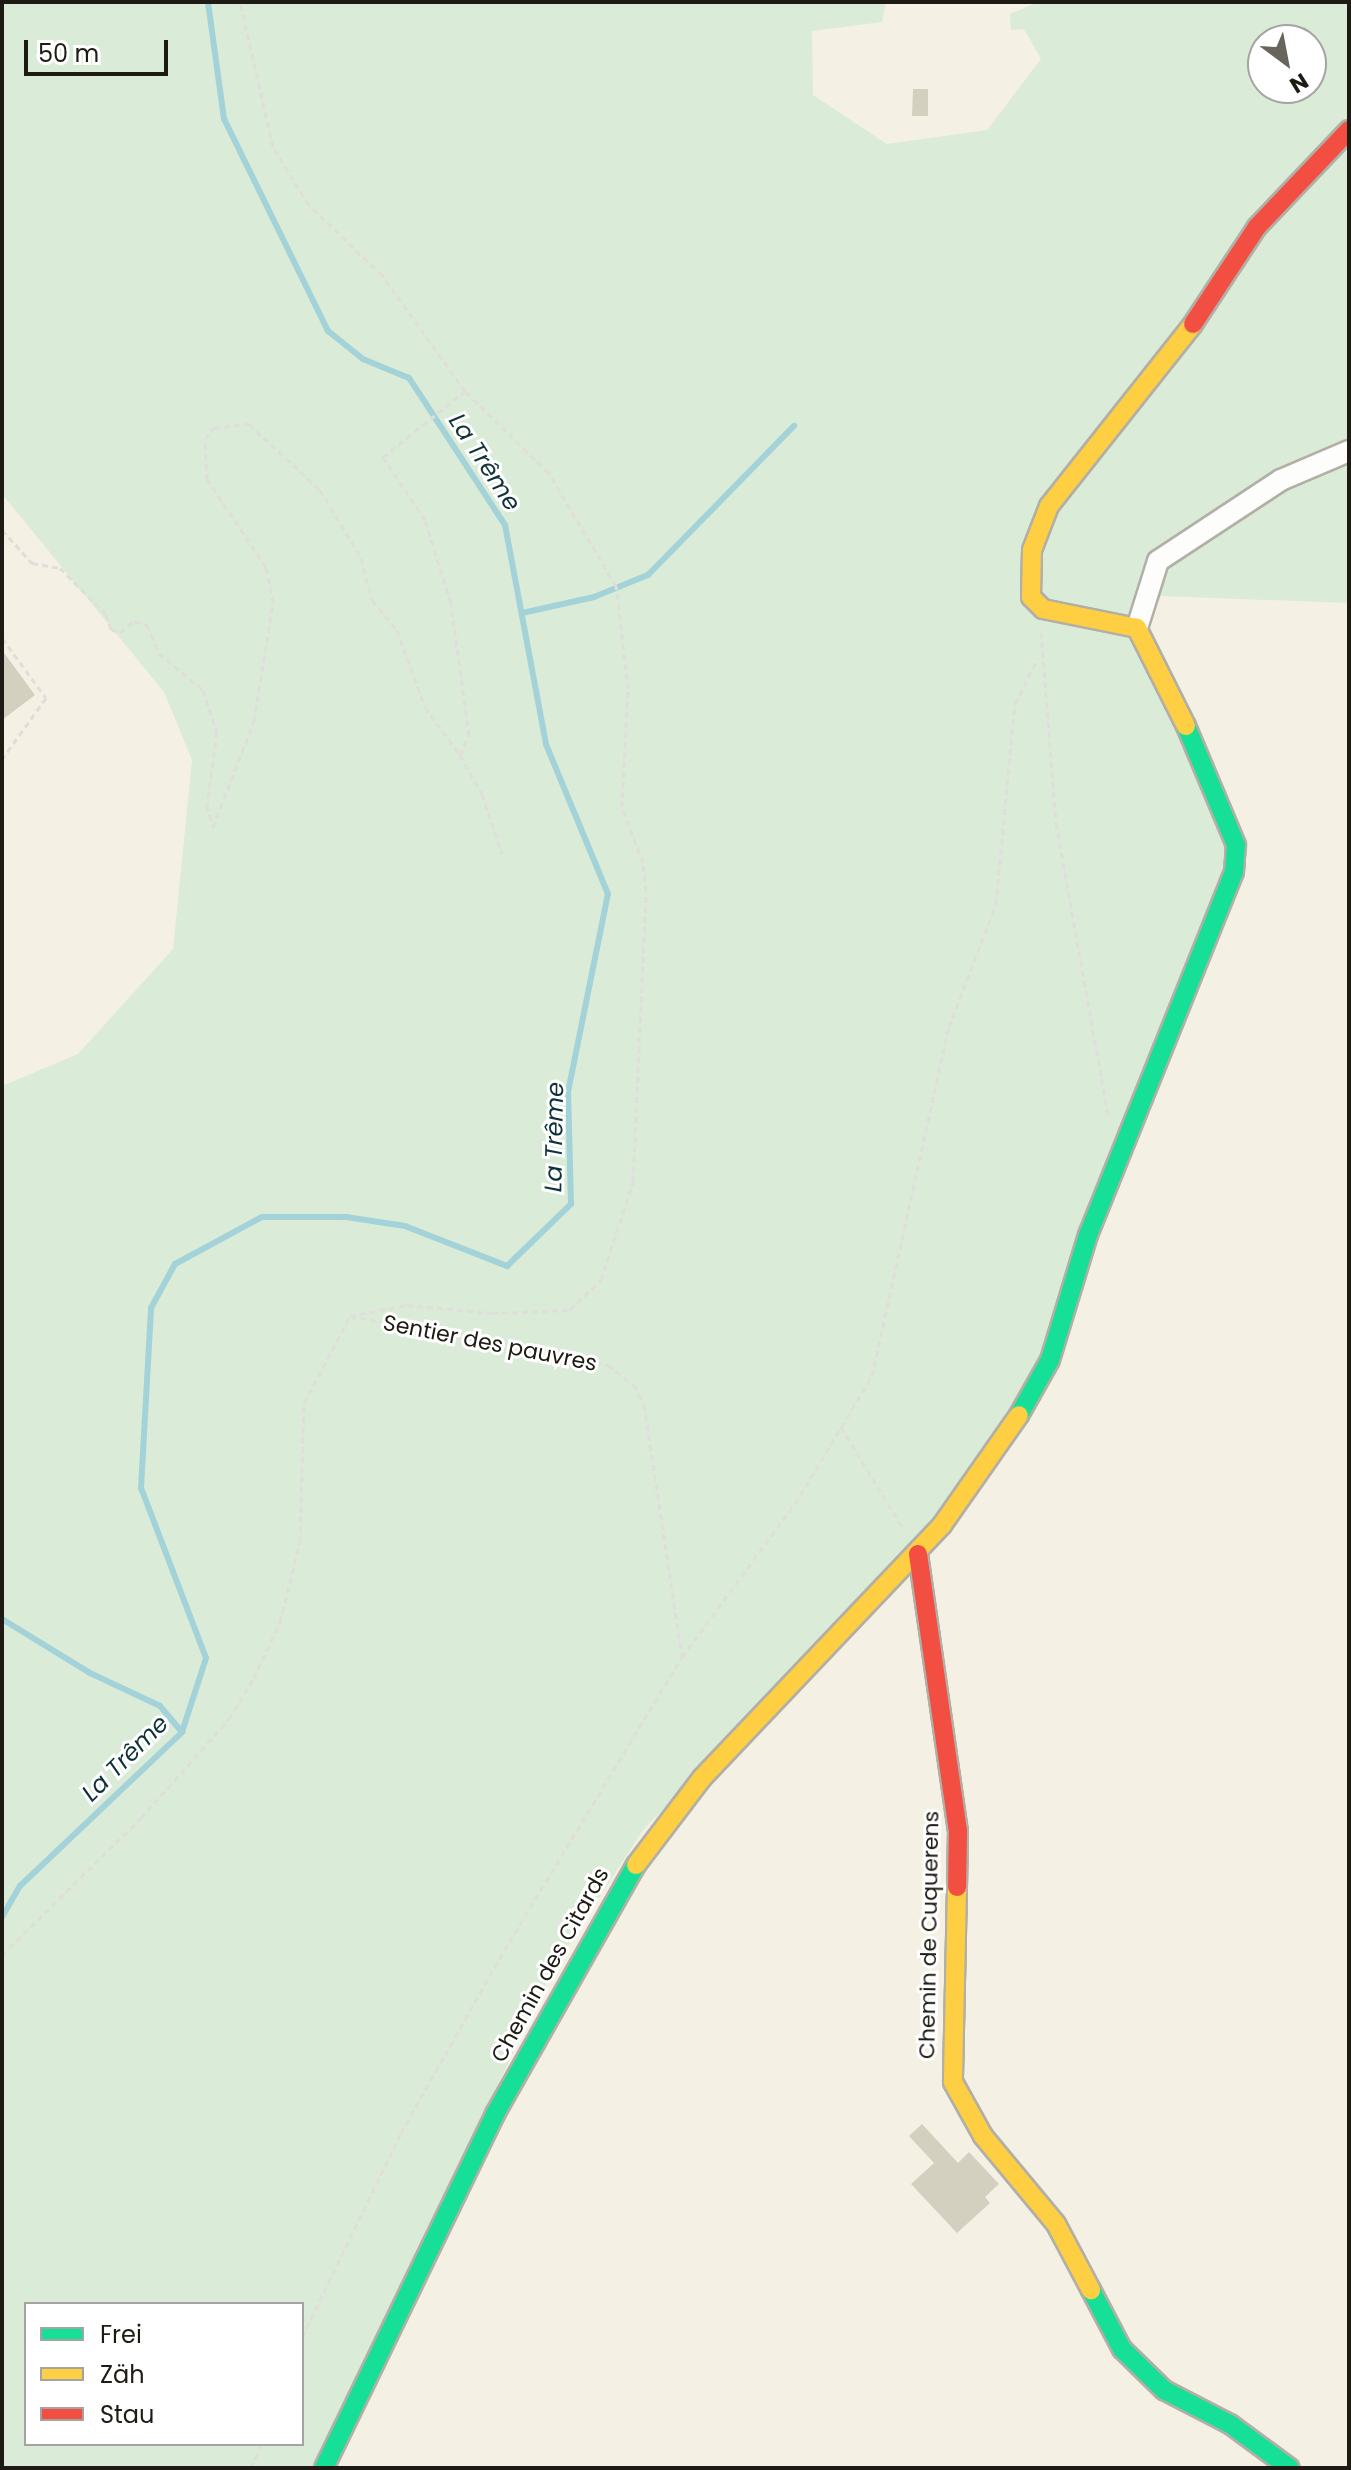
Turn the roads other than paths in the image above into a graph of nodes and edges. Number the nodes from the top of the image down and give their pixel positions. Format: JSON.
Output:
{"nodes":[{"id":1,"x":1349,"y":130,"type":"edge"},
{"id":2,"x":1349,"y":451,"type":"edge"},
{"id":3,"x":1137,"y":628,"type":"junction"},
{"id":4,"x":918,"y":1554,"type":"junction"},
{"id":5,"x":324,"y":2468,"type":"edge"},
{"id":6,"x":1290,"y":2468,"type":"edge"}],
"edges":[{"from":1,"to":3,"type":"street"},
{"from":2,"to":3,"type":"street"},
{"from":3,"to":4,"type":"street","name":"Chemin des Citards"},
{"from":4,"to":5,"type":"street","name":"Chemin des Citards"},
{"from":4,"to":6,"type":"street","name":"Chemin de Cuquerens"}]}
